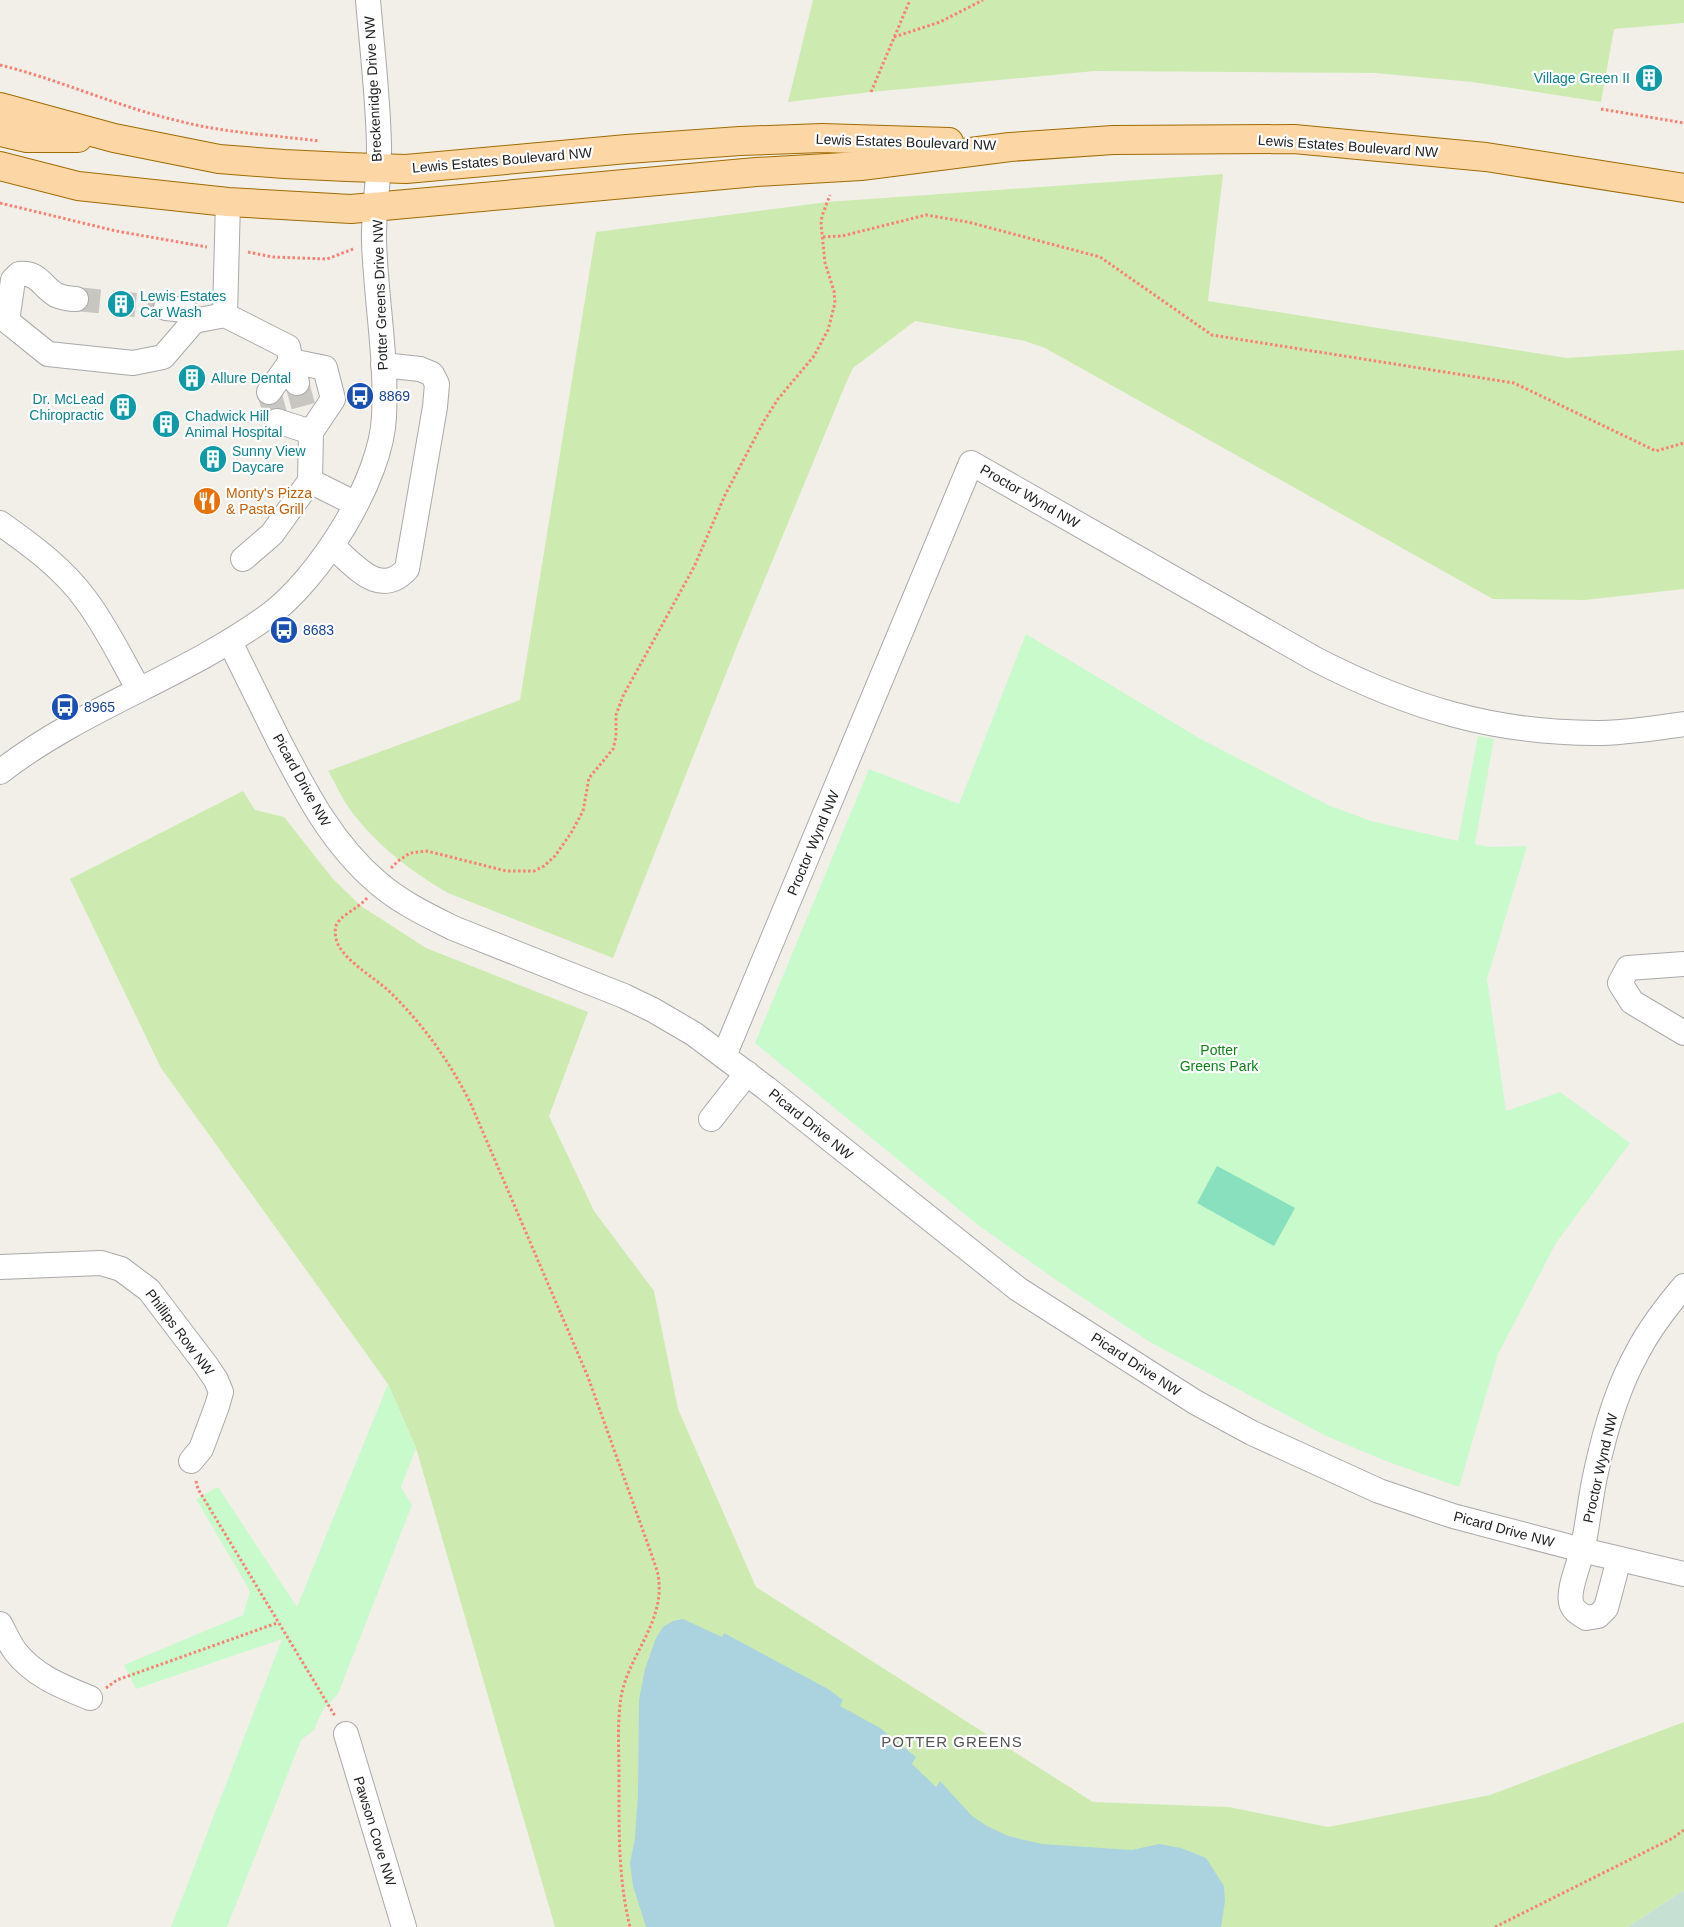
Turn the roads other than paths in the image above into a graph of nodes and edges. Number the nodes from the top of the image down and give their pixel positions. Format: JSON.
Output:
{"nodes":[{"id":1,"x":368,"y":0,"type":"edge"},
{"id":2,"x":0,"y":107,"type":"edge"},
{"id":3,"x":0,"y":132,"type":"edge"},
{"id":4,"x":114,"y":138,"type":"junction"},
{"id":5,"x":1010,"y":147,"type":"junction"},
{"id":6,"x":0,"y":166,"type":"edge"},
{"id":7,"x":378,"y":168,"type":"junction"},
{"id":8,"x":1684,"y":188,"type":"edge"},
{"id":9,"x":228,"y":202,"type":"junction"},
{"id":10,"x":376,"y":207,"type":"junction"},
{"id":11,"x":76,"y":300,"type":"tunnel mouth"},
{"id":12,"x":166,"y":308,"type":"tunnel mouth"},
{"id":13,"x":225,"y":315,"type":"junction"},
{"id":14,"x":194,"y":321,"type":"junction"},
{"id":15,"x":382,"y":365,"type":"junction"},
{"id":16,"x":294,"y":372,"type":"junction"},
{"id":17,"x":269,"y":392,"type":"dead end"},
{"id":18,"x":277,"y":421,"type":"dead end"},
{"id":19,"x":308,"y":422,"type":"junction"},
{"id":20,"x":310,"y":481,"type":"junction"},
{"id":21,"x":356,"y":504,"type":"junction"},
{"id":22,"x":0,"y":523,"type":"edge"},
{"id":23,"x":332,"y":546,"type":"junction"},
{"id":24,"x":243,"y":559,"type":"dead end"},
{"id":25,"x":230,"y":642,"type":"junction"},
{"id":26,"x":138,"y":690,"type":"junction"},
{"id":27,"x":1684,"y":724,"type":"edge"},
{"id":28,"x":0,"y":772,"type":"edge"},
{"id":29,"x":1684,"y":964,"type":"edge"},
{"id":30,"x":1684,"y":1033,"type":"edge"},
{"id":31,"x":724,"y":1056,"type":"junction"},
{"id":32,"x":747,"y":1073,"type":"junction"},
{"id":33,"x":711,"y":1118,"type":"dead end"},
{"id":34,"x":0,"y":1267,"type":"edge"},
{"id":35,"x":1684,"y":1286,"type":"edge"},
{"id":36,"x":191,"y":1461,"type":"road end"},
{"id":37,"x":1582,"y":1550,"type":"junction"},
{"id":38,"x":1620,"y":1560,"type":"junction"},
{"id":39,"x":1684,"y":1574,"type":"edge"},
{"id":40,"x":0,"y":1624,"type":"edge"},
{"id":41,"x":90,"y":1698,"type":"road end"},
{"id":42,"x":346,"y":1734,"type":"road end"},
{"id":43,"x":404,"y":1927,"type":"edge"}],
"edges":[{"from":1,"to":7,"type":"street","name":"Breckenridge Drive NW"},
{"from":2,"to":4,"type":"main road","name":"Lewis Estates Boulevard NW"},
{"from":3,"to":4,"type":"main road"},
{"from":4,"to":7,"type":"main road","name":"Lewis Estates Boulevard NW"},
{"from":5,"to":7,"type":"main road","name":"Lewis Estates Boulevard NW"},
{"from":5,"to":8,"type":"main road","name":"Lewis Estates Boulevard NW"},
{"from":5,"to":10,"type":"main road","name":"Lewis Estates Boulevard NW"},
{"from":6,"to":9,"type":"main road","name":"Lewis Estates Boulevard NW"},
{"from":7,"to":10,"type":"street","name":"Breckenridge Drive NW"},
{"from":9,"to":10,"type":"main road","name":"Lewis Estates Boulevard NW"},
{"from":9,"to":13,"type":"street"},
{"from":10,"to":15,"type":"street","name":"Potter Greens Drive NW"},
{"from":11,"to":14,"type":"street"},
{"from":12,"to":14,"type":"street"},
{"from":13,"to":14,"type":"street"},
{"from":13,"to":16,"type":"street"},
{"from":15,"to":21,"type":"street","name":"Potter Greens Drive NW"},
{"from":15,"to":23,"type":"street"},
{"from":16,"to":17,"type":"street"},
{"from":16,"to":19,"type":"street"},
{"from":18,"to":19,"type":"street"},
{"from":19,"to":20,"type":"street"},
{"from":20,"to":21,"type":"street"},
{"from":20,"to":24,"type":"street"},
{"from":21,"to":23,"type":"street","name":"Potter Greens Drive NW"},
{"from":22,"to":26,"type":"street"},
{"from":23,"to":25,"type":"street","name":"Potter Greens Drive NW"},
{"from":25,"to":26,"type":"street","name":"Potter Greens Drive NW"},
{"from":25,"to":31,"type":"street","name":"Picard Drive NW"},
{"from":26,"to":28,"type":"street","name":"Potter Greens Drive NW"},
{"from":27,"to":31,"type":"street","name":"Proctor Wynd NW"},
{"from":29,"to":30,"type":"street"},
{"from":31,"to":32,"type":"street","name":"Picard Drive NW"},
{"from":32,"to":33,"type":"street"},
{"from":32,"to":37,"type":"street","name":"Picard Drive NW"},
{"from":34,"to":36,"type":"street","name":"Phillips Row NW"},
{"from":35,"to":37,"type":"street","name":"Proctor Wynd NW"},
{"from":37,"to":38,"type":"street","name":"Picard Drive NW"},
{"from":37,"to":38,"type":"street"},
{"from":38,"to":39,"type":"street","name":"Picard Drive NW"},
{"from":40,"to":41,"type":"street"},
{"from":42,"to":43,"type":"street","name":"Pawson Cove NW"}]}
